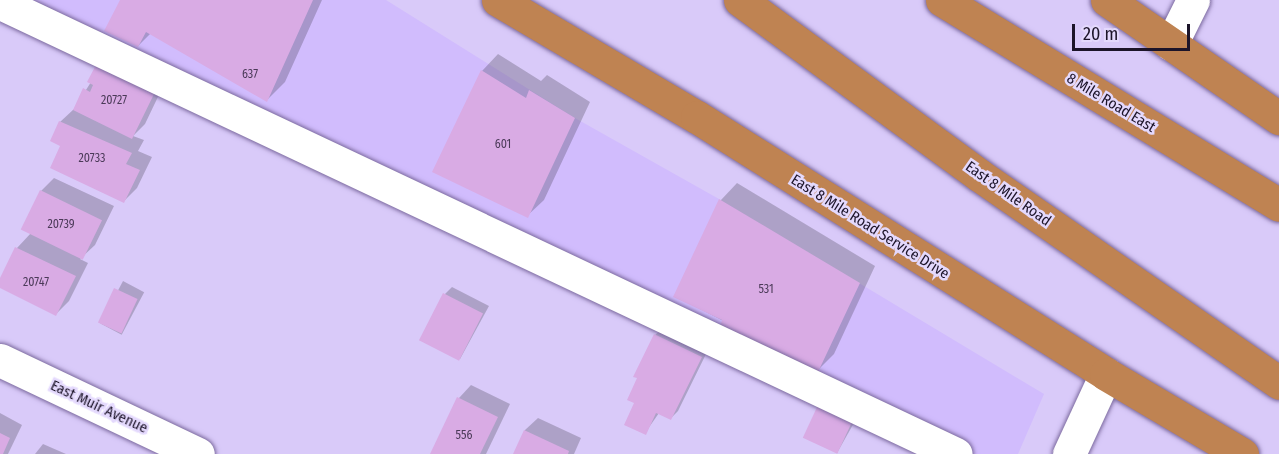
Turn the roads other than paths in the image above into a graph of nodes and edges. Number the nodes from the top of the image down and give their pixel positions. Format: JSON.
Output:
{"nodes":[{"id":1,"x":498,"y":0,"type":"edge"},
{"id":2,"x":740,"y":0,"type":"edge"},
{"id":3,"x":942,"y":0,"type":"edge"},
{"id":4,"x":1107,"y":0,"type":"edge"},
{"id":5,"x":1192,"y":0,"type":"edge"},
{"id":6,"x":5,"y":9,"type":"edge"},
{"id":7,"x":1172,"y":44,"type":"junction"},
{"id":8,"x":1279,"y":118,"type":"edge"},
{"id":9,"x":1279,"y":205,"type":"edge"},
{"id":10,"x":0,"y":360,"type":"edge"},
{"id":11,"x":1106,"y":374,"type":"junction"},
{"id":12,"x":1279,"y":383,"type":"edge"},
{"id":13,"x":198,"y":454,"type":"edge"},
{"id":14,"x":956,"y":454,"type":"edge"},
{"id":15,"x":1069,"y":454,"type":"edge"},
{"id":16,"x":1242,"y":454,"type":"edge"}],
"edges":[{"from":1,"to":11,"type":"highway","name":"East 8 Mile Road Service Drive"},
{"from":2,"to":12,"type":"highway","name":"East 8 Mile Road"},
{"from":3,"to":9,"type":"highway","name":"8 Mile Road East"},
{"from":4,"to":7,"type":"highway"},
{"from":5,"to":7,"type":"street"},
{"from":6,"to":14,"type":"street"},
{"from":7,"to":8,"type":"highway"},
{"from":10,"to":13,"type":"street","name":"East Muir Avenue"},
{"from":11,"to":15,"type":"street"},
{"from":11,"to":16,"type":"highway","name":"East 8 Mile Road Service Drive"}]}
